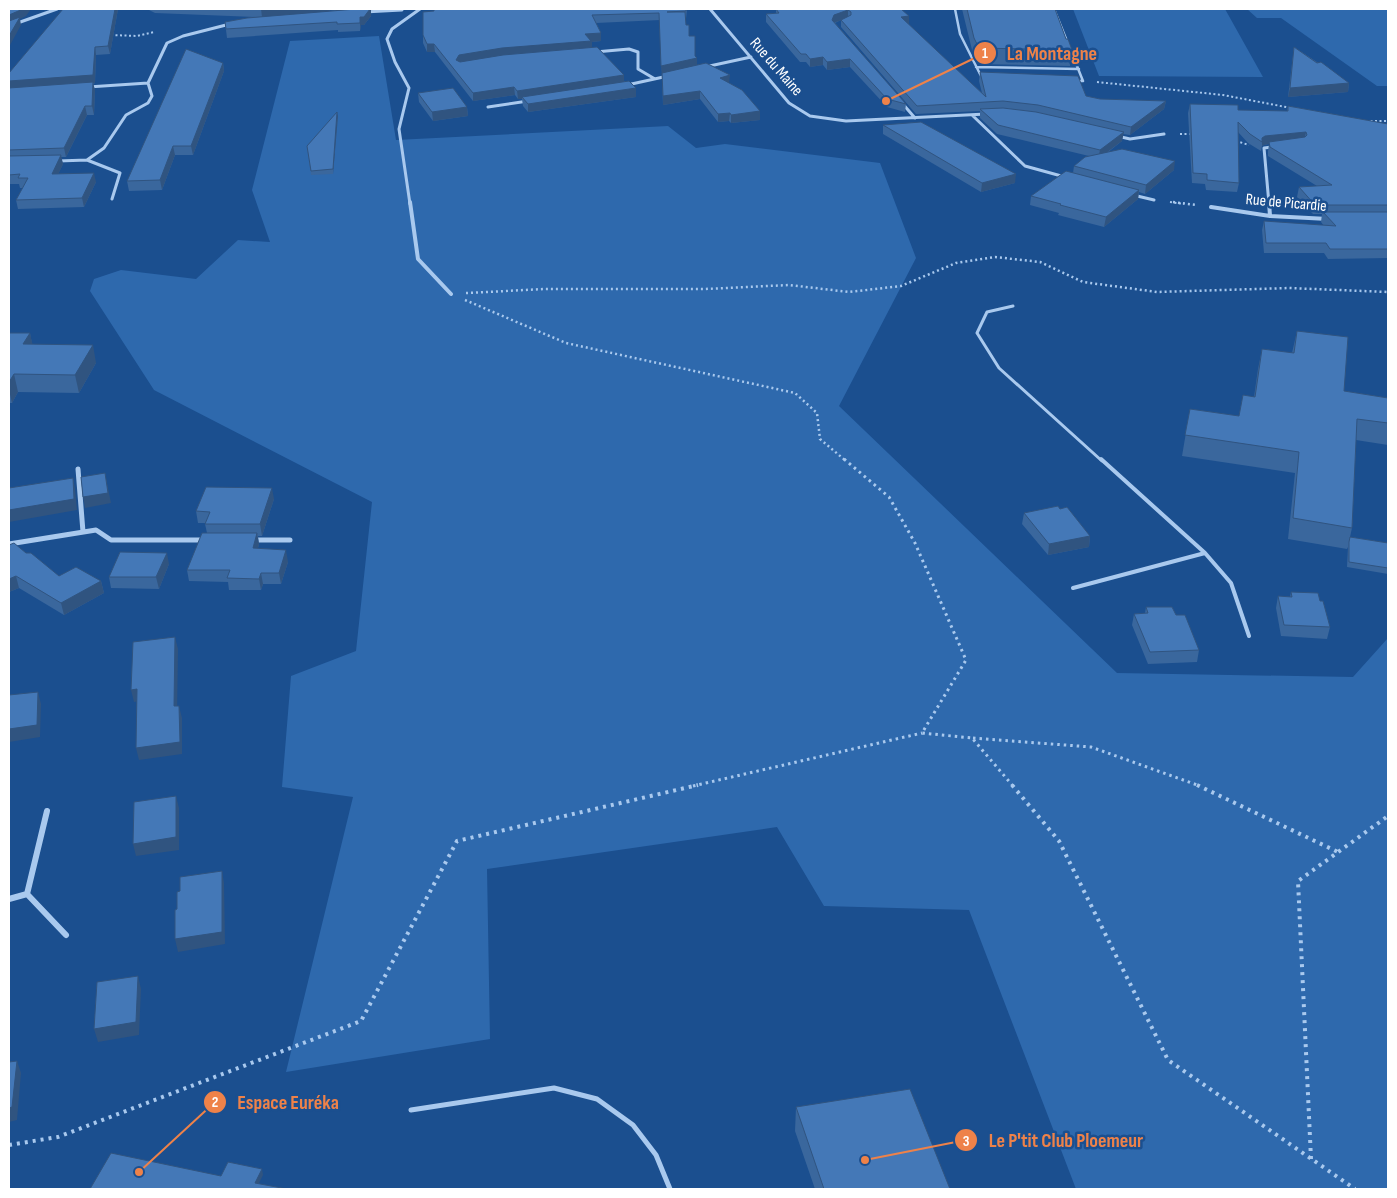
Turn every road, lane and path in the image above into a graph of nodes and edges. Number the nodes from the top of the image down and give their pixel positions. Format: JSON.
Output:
{"nodes":[{"id":1,"x":57,"y":9,"type":"edge"},
{"id":2,"x":420,"y":9,"type":"edge"},
{"id":3,"x":710,"y":9,"type":"edge"},
{"id":4,"x":955,"y":9,"type":"edge"},
{"id":5,"x":1054,"y":9,"type":"edge"},
{"id":6,"x":402,"y":10,"type":"edge"},
{"id":7,"x":358,"y":13,"type":"edge"},
{"id":8,"x":239,"y":22,"type":"edge"},
{"id":9,"x":9,"y":26,"type":"edge"},
{"id":10,"x":155,"y":32,"type":"dead end"},
{"id":11,"x":109,"y":34,"type":"edge"},
{"id":12,"x":592,"y":52,"type":"edge"},
{"id":13,"x":751,"y":57,"type":"junction"},
{"id":14,"x":976,"y":67,"type":"junction"},
{"id":15,"x":703,"y":68,"type":"edge"},
{"id":16,"x":1079,"y":69,"type":"junction"},
{"id":17,"x":674,"y":74,"type":"edge"},
{"id":18,"x":990,"y":78,"type":"edge"},
{"id":19,"x":655,"y":79,"type":"junction"},
{"id":20,"x":1074,"y":81,"type":"edge"},
{"id":21,"x":1083,"y":81,"type":"junction"},
{"id":22,"x":148,"y":83,"type":"junction"},
{"id":23,"x":623,"y":87,"type":"edge"},
{"id":24,"x":78,"y":88,"type":"edge"},
{"id":25,"x":897,"y":96,"type":"edge"},
{"id":26,"x":537,"y":100,"type":"edge"},
{"id":27,"x":488,"y":107,"type":"dead end"},
{"id":28,"x":1297,"y":109,"type":"edge"},
{"id":29,"x":992,"y":114,"type":"edge"},
{"id":30,"x":972,"y":115,"type":"junction"},
{"id":31,"x":915,"y":118,"type":"junction"},
{"id":32,"x":1362,"y":121,"type":"edge"},
{"id":33,"x":1388,"y":121,"type":"edge"},
{"id":34,"x":1111,"y":134,"type":"edge"},
{"id":35,"x":1164,"y":134,"type":"joint"},
{"id":36,"x":1197,"y":134,"type":"edge"},
{"id":37,"x":1230,"y":140,"type":"edge"},
{"id":38,"x":1274,"y":147,"type":"edge"},
{"id":39,"x":1264,"y":148,"type":"junction"},
{"id":40,"x":87,"y":160,"type":"junction"},
{"id":41,"x":48,"y":161,"type":"edge"},
{"id":42,"x":1073,"y":179,"type":"edge"},
{"id":43,"x":1129,"y":194,"type":"edge"},
{"id":44,"x":112,"y":199,"type":"dead end"},
{"id":45,"x":1154,"y":200,"type":"joint"},
{"id":46,"x":1211,"y":207,"type":"joint"},
{"id":47,"x":1270,"y":216,"type":"junction"},
{"id":48,"x":1330,"y":219,"type":"edge"},
{"id":49,"x":1388,"y":292,"type":"edge"},
{"id":50,"x":451,"y":294,"type":"junction"},
{"id":51,"x":1013,"y":306,"type":"dead end"},
{"id":52,"x":78,"y":469,"type":"dead end"},
{"id":53,"x":83,"y":532,"type":"junction"},
{"id":54,"x":211,"y":540,"type":"edge"},
{"id":55,"x":251,"y":540,"type":"edge"},
{"id":56,"x":290,"y":540,"type":"dead end"},
{"id":57,"x":9,"y":544,"type":"edge"},
{"id":58,"x":1205,"y":553,"type":"junction"},
{"id":59,"x":1073,"y":588,"type":"dead end"},
{"id":60,"x":1249,"y":636,"type":"dead end"},
{"id":61,"x":922,"y":733,"type":"junction"},
{"id":62,"x":972,"y":738,"type":"junction"},
{"id":63,"x":47,"y":811,"type":"dead end"},
{"id":64,"x":1388,"y":816,"type":"edge"},
{"id":65,"x":1338,"y":852,"type":"junction"},
{"id":66,"x":27,"y":894,"type":"junction"},
{"id":67,"x":9,"y":899,"type":"edge"},
{"id":68,"x":66,"y":934,"type":"dead end"},
{"id":69,"x":411,"y":1110,"type":"dead end"},
{"id":70,"x":9,"y":1145,"type":"edge"},
{"id":71,"x":1311,"y":1159,"type":"junction"},
{"id":72,"x":670,"y":1189,"type":"edge"},
{"id":73,"x":1355,"y":1189,"type":"edge"}],
"edges":[{"from":1,"to":9,"type":"street"},
{"from":2,"to":50,"type":"street"},
{"from":3,"to":13,"type":"street","name":"Rue du Maine"},
{"from":4,"to":14,"type":"lane"},
{"from":5,"to":16,"type":"lane"},
{"from":6,"to":7,"type":"street"},
{"from":8,"to":22,"type":"street"},
{"from":10,"to":11,"type":"path"},
{"from":12,"to":19,"type":"street"},
{"from":13,"to":15,"type":"street"},
{"from":13,"to":31,"type":"street","name":"Rue du Maine"},
{"from":14,"to":16,"type":"lane"},
{"from":14,"to":18,"type":"lane"},
{"from":16,"to":21,"type":"lane"},
{"from":17,"to":19,"type":"street"},
{"from":19,"to":23,"type":"street"},
{"from":20,"to":21,"type":"lane"},
{"from":21,"to":28,"type":"path"},
{"from":22,"to":24,"type":"street"},
{"from":22,"to":40,"type":"street"},
{"from":25,"to":31,"type":"street"},
{"from":26,"to":27,"type":"street"},
{"from":29,"to":30,"type":"street","name":"Rue du Maine"},
{"from":30,"to":31,"type":"street","name":"Rue du Maine"},
{"from":30,"to":42,"type":"street"},
{"from":32,"to":33,"type":"path"},
{"from":34,"to":35,"type":"street"},
{"from":35,"to":36,"type":"path"},
{"from":37,"to":39,"type":"path"},
{"from":38,"to":39,"type":"street"},
{"from":39,"to":47,"type":"street"},
{"from":40,"to":41,"type":"street"},
{"from":40,"to":44,"type":"street"},
{"from":43,"to":45,"type":"street"},
{"from":45,"to":46,"type":"path"},
{"from":46,"to":47,"type":"street","name":"Rue de Picardie"},
{"from":47,"to":48,"type":"street","name":"Rue de Picardie"},
{"from":49,"to":50,"type":"path"},
{"from":50,"to":61,"type":"path"},
{"from":51,"to":58,"type":"lane"},
{"from":52,"to":53,"type":"street"},
{"from":53,"to":54,"type":"street"},
{"from":53,"to":57,"type":"street"},
{"from":55,"to":56,"type":"street"},
{"from":58,"to":59,"type":"lane"},
{"from":58,"to":60,"type":"lane"},
{"from":61,"to":62,"type":"path"},
{"from":61,"to":70,"type":"path"},
{"from":62,"to":65,"type":"path"},
{"from":62,"to":71,"type":"path"},
{"from":63,"to":66,"type":"street"},
{"from":64,"to":65,"type":"path"},
{"from":65,"to":71,"type":"path"},
{"from":66,"to":67,"type":"street"},
{"from":66,"to":68,"type":"street"},
{"from":69,"to":72,"type":"lane"},
{"from":71,"to":73,"type":"path"}]}
